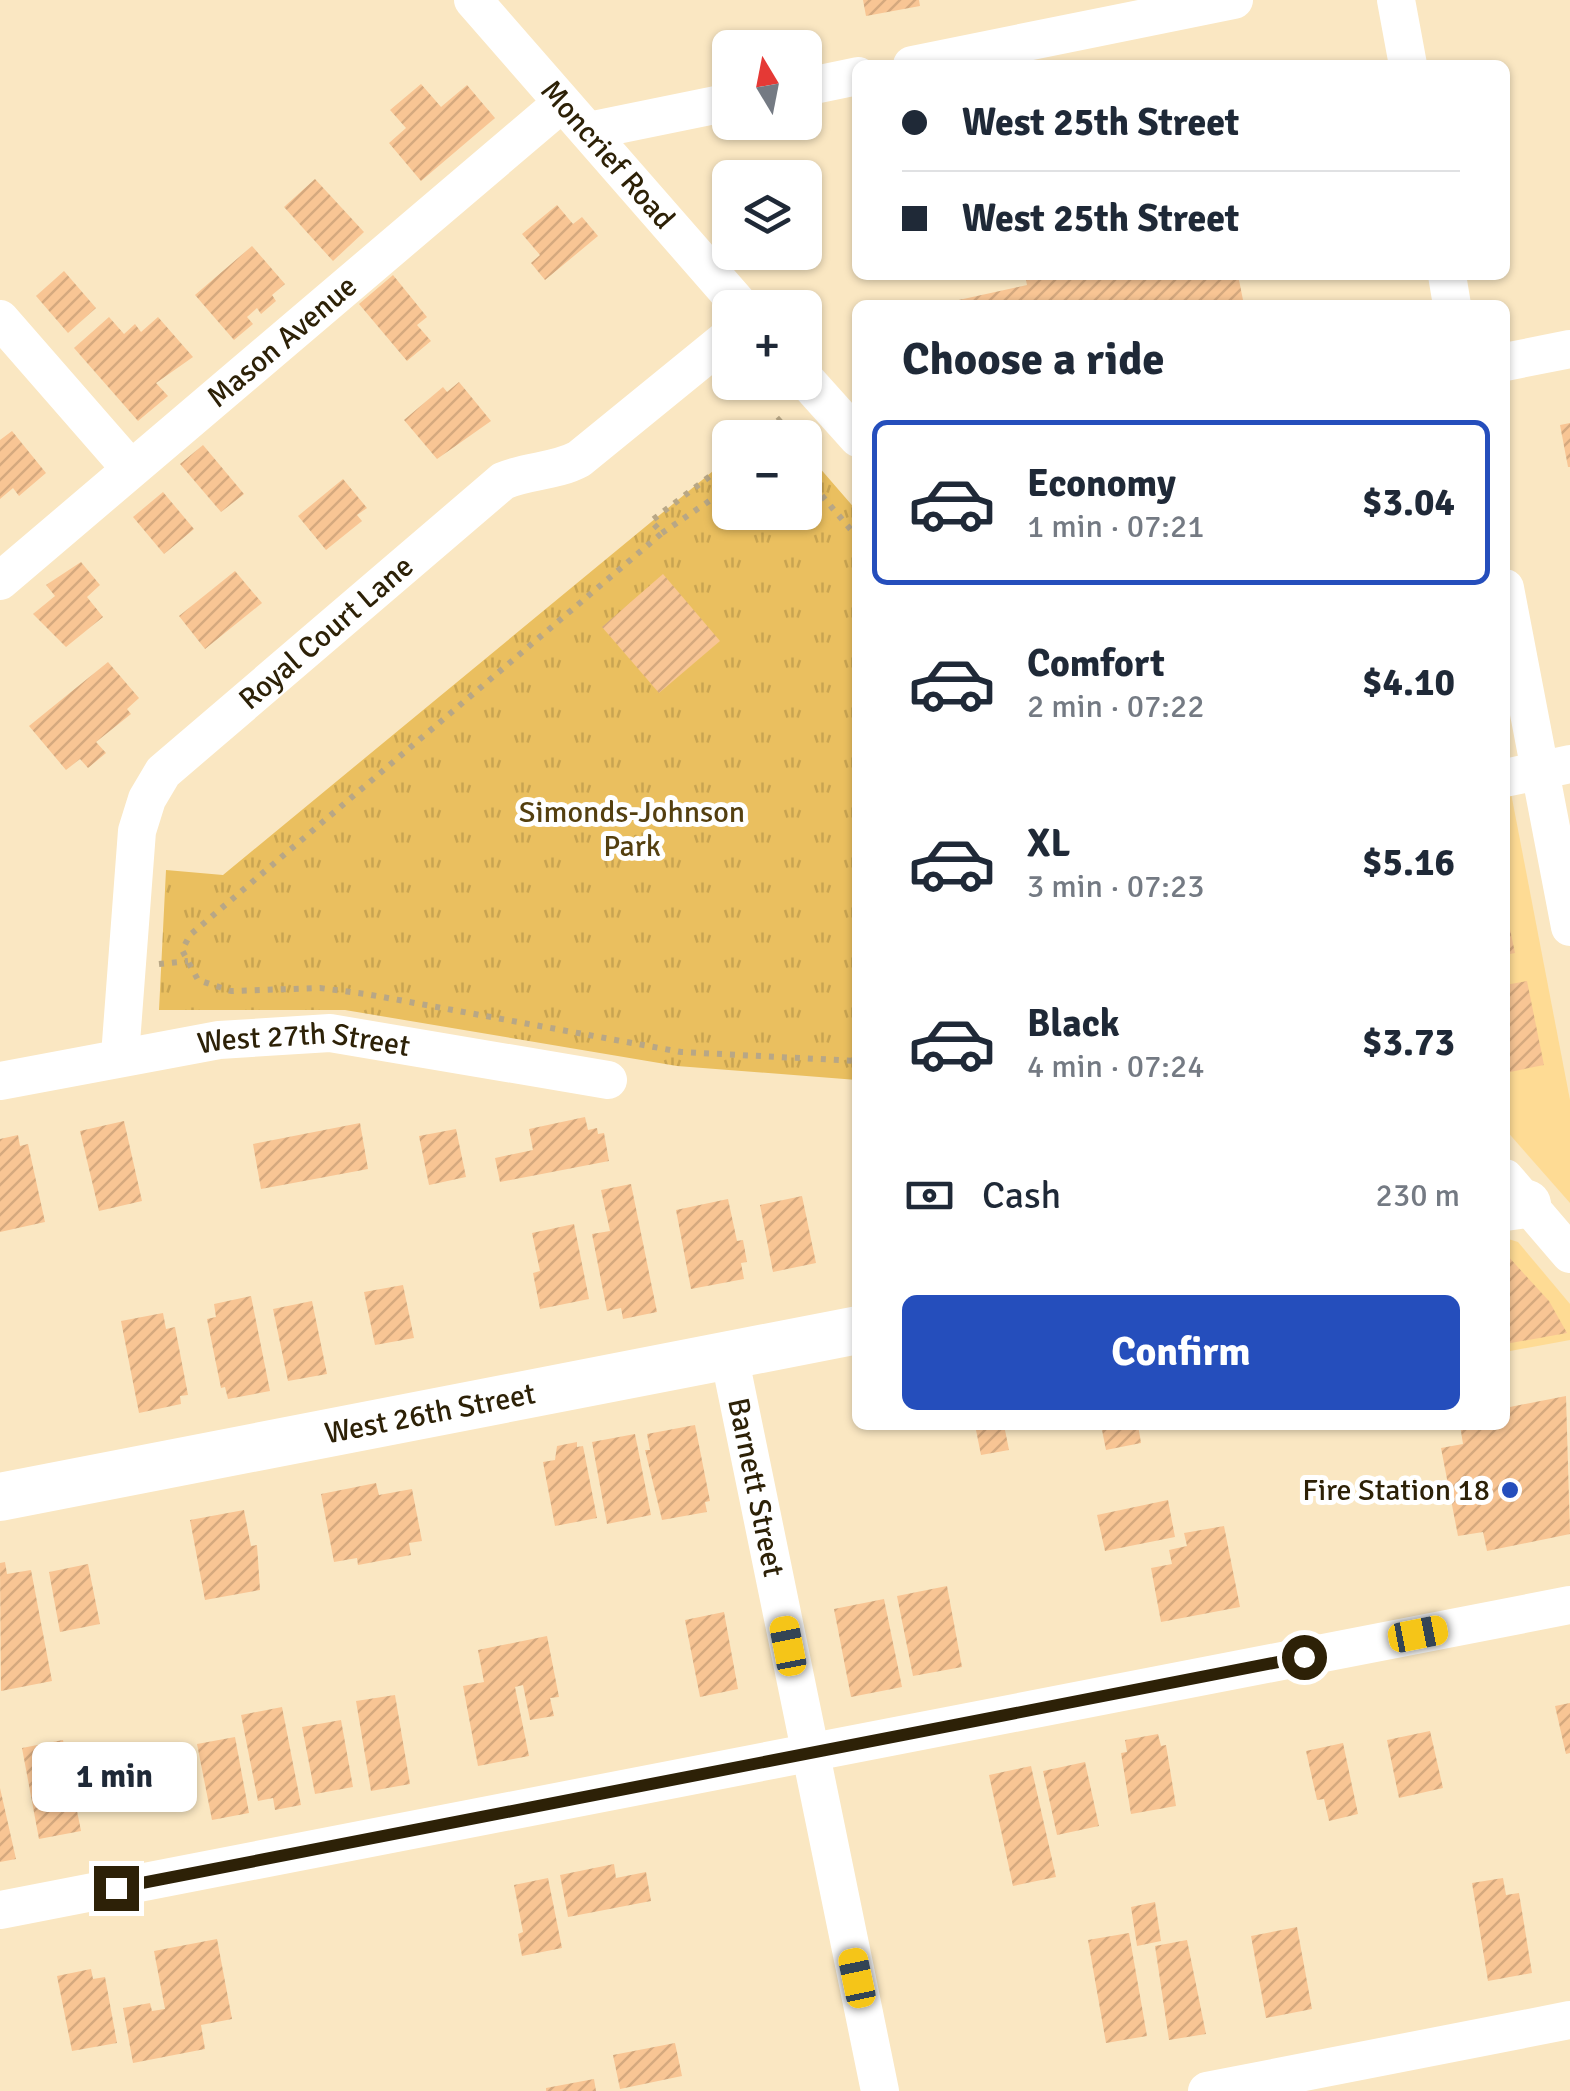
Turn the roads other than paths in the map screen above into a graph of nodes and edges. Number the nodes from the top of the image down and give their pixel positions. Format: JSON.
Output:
{"nodes":[{"id":1,"x":473,"y":0,"type":"edge"},
{"id":2,"x":1234,"y":0,"type":"edge"},
{"id":3,"x":1396,"y":0,"type":"edge"},
{"id":4,"x":937,"y":60,"type":"edge"},
{"id":5,"x":1407,"y":60,"type":"edge"},
{"id":6,"x":852,"y":77,"type":"edge"},
{"id":7,"x":822,"y":83,"type":"edge"},
{"id":8,"x":562,"y":102,"type":"junction"},
{"id":9,"x":712,"y":106,"type":"edge"},
{"id":10,"x":588,"y":131,"type":"junction"},
{"id":11,"x":726,"y":290,"type":"edge"},
{"id":12,"x":0,"y":319,"type":"edge"},
{"id":13,"x":1570,"y":349,"type":"edge"},
{"id":14,"x":712,"y":351,"type":"edge"},
{"id":15,"x":1510,"y":361,"type":"edge"},
{"id":16,"x":822,"y":398,"type":"edge"},
{"id":17,"x":852,"y":431,"type":"edge"},
{"id":18,"x":130,"y":468,"type":"junction"},
{"id":19,"x":0,"y":581,"type":"edge"},
{"id":20,"x":1510,"y":616,"type":"edge"},
{"id":21,"x":1538,"y":771,"type":"edge"},
{"id":22,"x":1570,"y":928,"type":"edge"},
{"id":23,"x":120,"y":1056,"type":"junction"},
{"id":24,"x":608,"y":1080,"type":"dead end"},
{"id":25,"x":0,"y":1081,"type":"edge"},
{"id":26,"x":1512,"y":1196,"type":"edge"},
{"id":27,"x":1570,"y":1254,"type":"edge"},
{"id":28,"x":852,"y":1331,"type":"edge"},
{"id":29,"x":729,"y":1355,"type":"junction"},
{"id":30,"x":0,"y":1497,"type":"edge"},
{"id":31,"x":1570,"y":1605,"type":"edge"},
{"id":32,"x":810,"y":1752,"type":"junction"},
{"id":33,"x":0,"y":1910,"type":"edge"},
{"id":34,"x":1570,"y":2020,"type":"edge"},
{"id":35,"x":880,"y":2091,"type":"edge"},
{"id":36,"x":1207,"y":2091,"type":"edge"}],
"edges":[{"from":1,"to":8,"type":"street","name":"Moncrief Road"},
{"from":2,"to":4,"type":"street"},
{"from":3,"to":5,"type":"street"},
{"from":6,"to":7,"type":"street"},
{"from":8,"to":10,"type":"street","name":"Moncrief Road"},
{"from":8,"to":18,"type":"street","name":"Mason Avenue"},
{"from":9,"to":10,"type":"street"},
{"from":10,"to":11,"type":"street","name":"Moncrief Road"},
{"from":12,"to":18,"type":"street"},
{"from":13,"to":15,"type":"street"},
{"from":14,"to":23,"type":"street","name":"Royal Court Lane"},
{"from":16,"to":17,"type":"street"},
{"from":18,"to":19,"type":"street","name":"Mason Avenue"},
{"from":20,"to":21,"type":"street"},
{"from":21,"to":22,"type":"street"},
{"from":23,"to":24,"type":"street","name":"West 27th Street"},
{"from":23,"to":25,"type":"street","name":"West 27th Street"},
{"from":26,"to":27,"type":"street"},
{"from":28,"to":29,"type":"main road","name":"West 26th Street"},
{"from":29,"to":30,"type":"main road","name":"West 26th Street"},
{"from":29,"to":32,"type":"street","name":"Barnett Street"},
{"from":31,"to":32,"type":"street"},
{"from":32,"to":33,"type":"street"},
{"from":32,"to":35,"type":"street","name":"Barnett Street"},
{"from":34,"to":36,"type":"street"}]}
